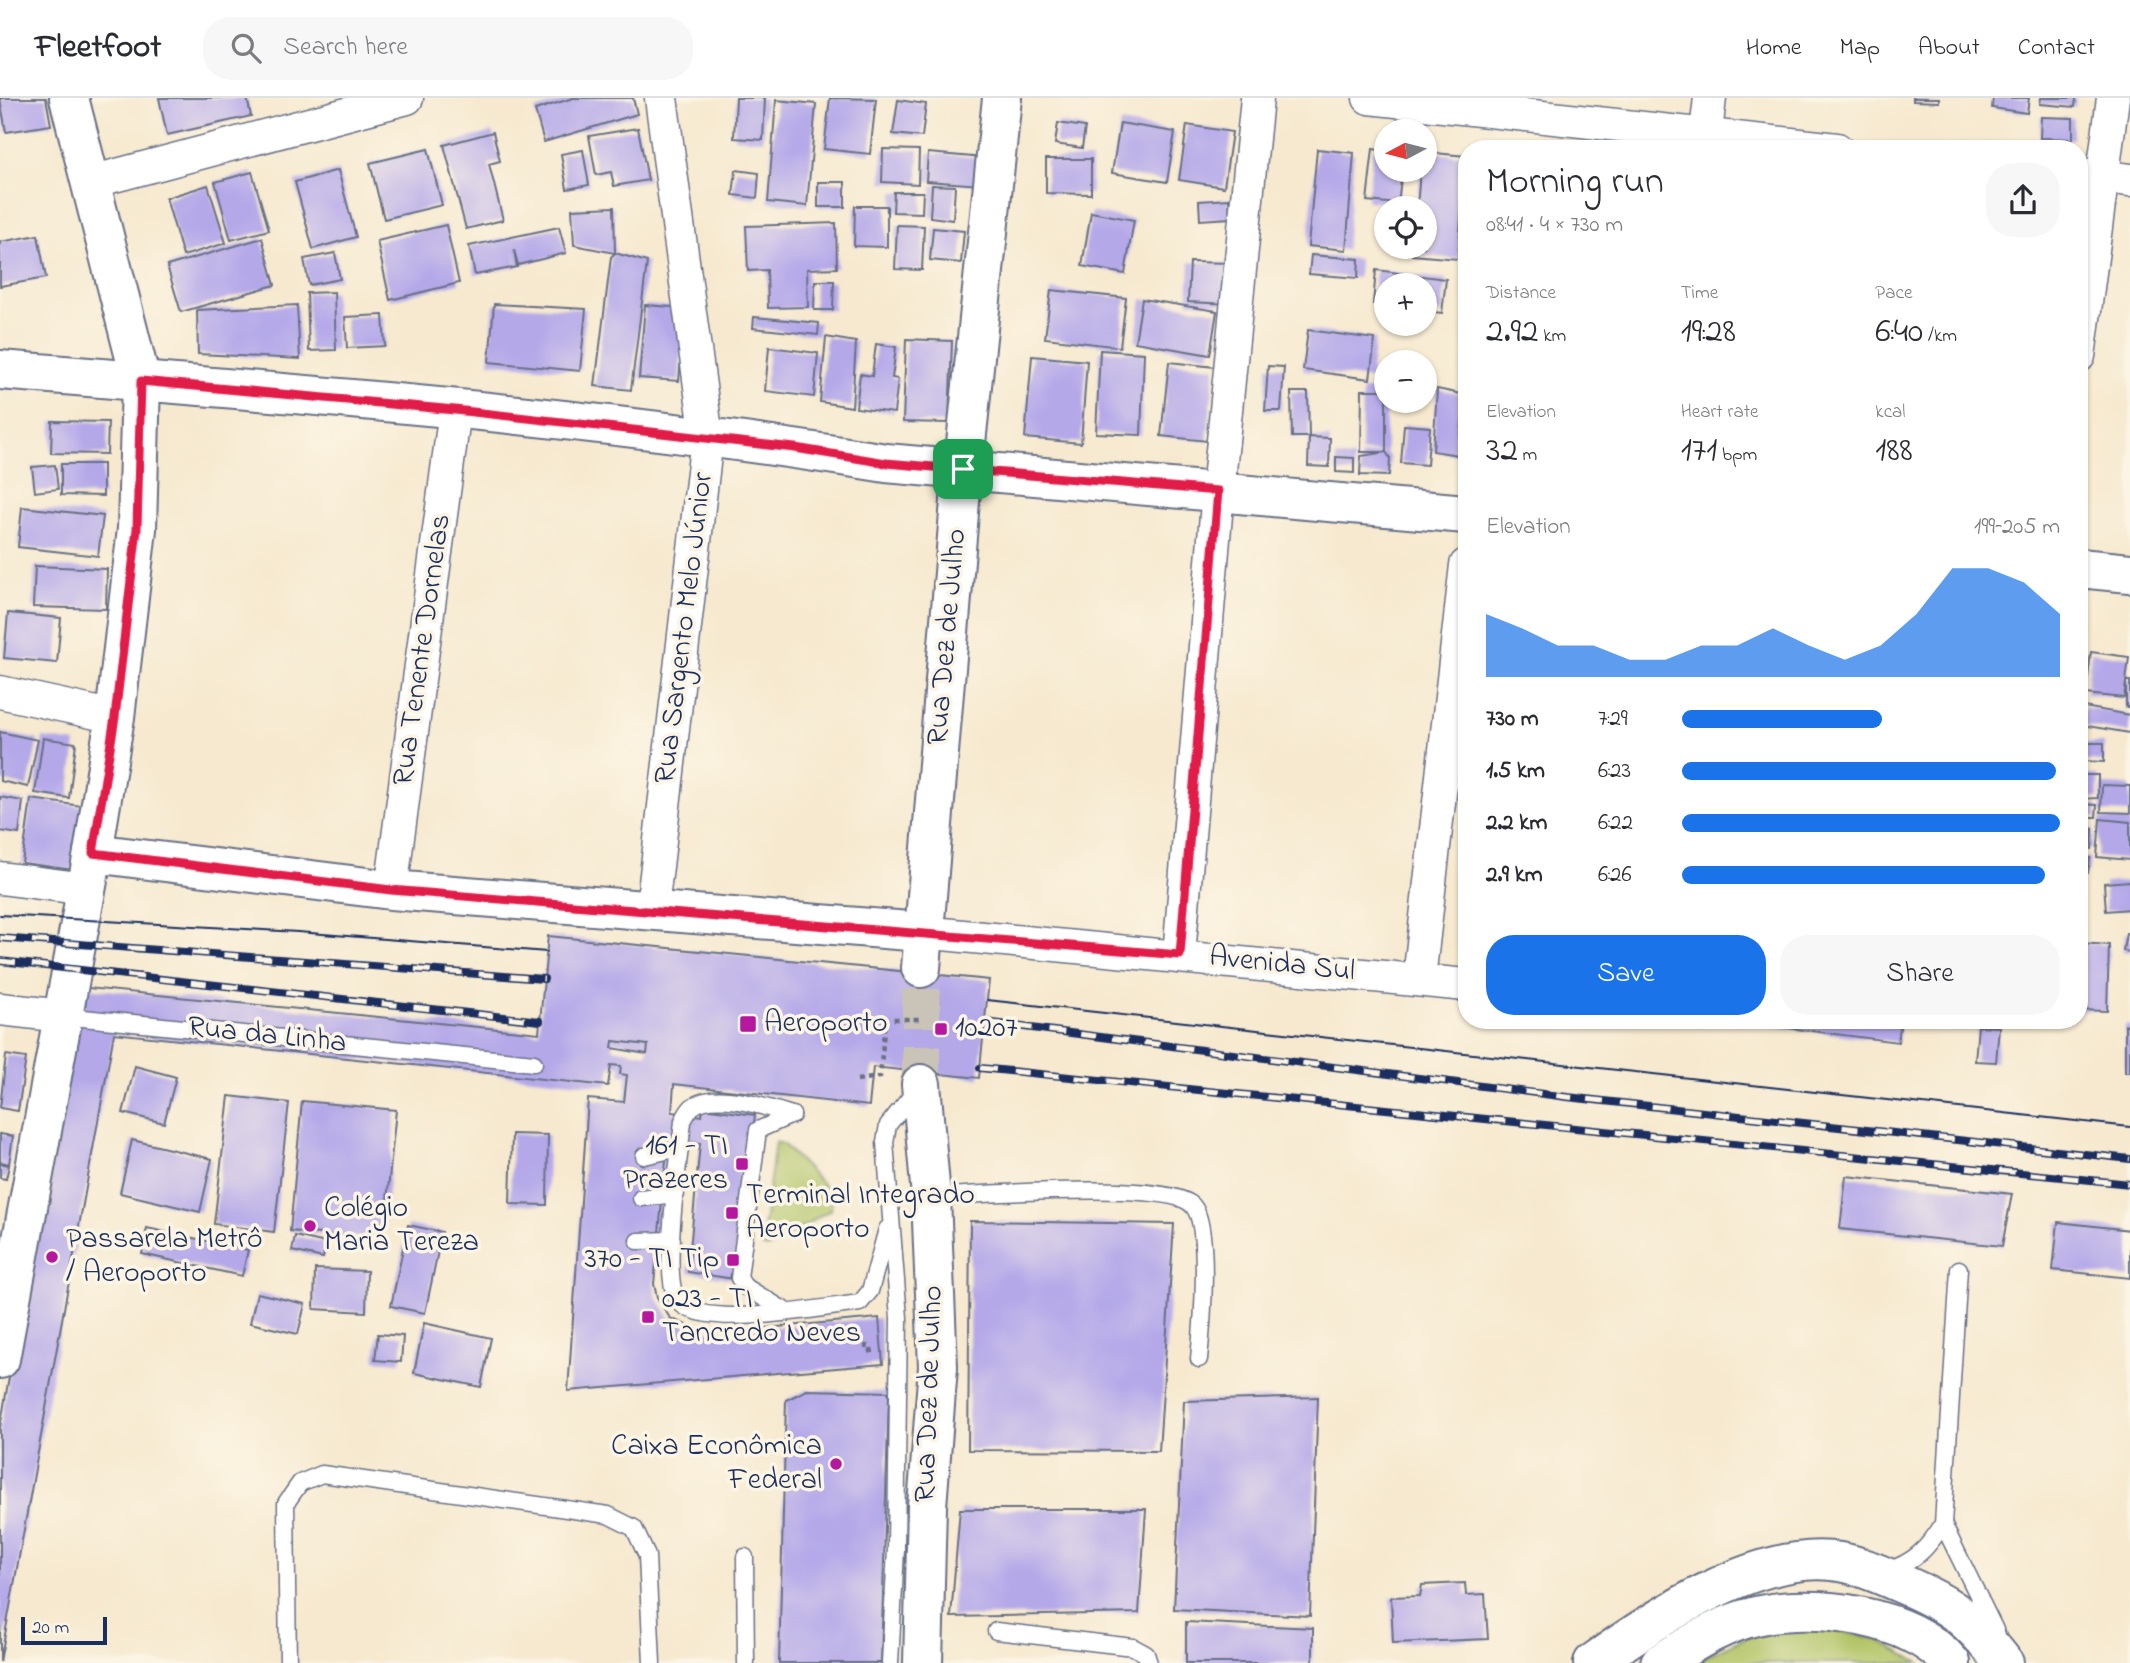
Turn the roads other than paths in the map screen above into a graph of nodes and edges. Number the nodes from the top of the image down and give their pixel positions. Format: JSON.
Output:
{"nodes":[{"id":1,"x":69,"y":98,"type":"edge"},
{"id":2,"x":407,"y":98,"type":"edge"},
{"id":3,"x":660,"y":98,"type":"edge"},
{"id":4,"x":1002,"y":98,"type":"edge"},
{"id":5,"x":1257,"y":98,"type":"edge"},
{"id":6,"x":1369,"y":98,"type":"edge"},
{"id":7,"x":1710,"y":98,"type":"edge"},
{"id":8,"x":2113,"y":98,"type":"edge"},
{"id":9,"x":1690,"y":140,"type":"edge"},
{"id":10,"x":1705,"y":140,"type":"edge"},
{"id":11,"x":2104,"y":177,"type":"edge"},
{"id":12,"x":91,"y":182,"type":"junction"},
{"id":13,"x":2088,"y":292,"type":"edge"},
{"id":14,"x":0,"y":370,"type":"edge"},
{"id":15,"x":141,"y":381,"type":"junction"},
{"id":16,"x":455,"y":410,"type":"junction"},
{"id":17,"x":708,"y":438,"type":"junction"},
{"id":18,"x":963,"y":469,"type":"junction"},
{"id":19,"x":1218,"y":491,"type":"junction"},
{"id":20,"x":1458,"y":513,"type":"edge"},
{"id":21,"x":2088,"y":569,"type":"edge"},
{"id":22,"x":2130,"y":573,"type":"edge"},
{"id":23,"x":1458,"y":635,"type":"edge"},
{"id":24,"x":0,"y":692,"type":"edge"},
{"id":25,"x":115,"y":717,"type":"junction"},
{"id":26,"x":90,"y":871,"type":"junction"},
{"id":27,"x":0,"y":878,"type":"edge"},
{"id":28,"x":391,"y":890,"type":"junction"},
{"id":29,"x":652,"y":909,"type":"junction"},
{"id":30,"x":922,"y":950,"type":"junction"},
{"id":31,"x":1180,"y":955,"type":"junction"},
{"id":32,"x":1419,"y":979,"type":"junction"},
{"id":33,"x":1458,"y":984,"type":"edge"},
{"id":34,"x":0,"y":1009,"type":"edge"},
{"id":35,"x":63,"y":1016,"type":"junction"},
{"id":36,"x":534,"y":1063,"type":"dead end"},
{"id":37,"x":921,"y":1084,"type":"joint"},
{"id":38,"x":680,"y":1148,"type":"junction"},
{"id":39,"x":644,"y":1156,"type":"dead end"},
{"id":40,"x":676,"y":1194,"type":"junction"},
{"id":41,"x":931,"y":1197,"type":"junction"},
{"id":42,"x":641,"y":1198,"type":"dead end"},
{"id":43,"x":889,"y":1219,"type":"junction"},
{"id":44,"x":12,"y":1235,"type":"edge"},
{"id":45,"x":672,"y":1240,"type":"junction"},
{"id":46,"x":638,"y":1241,"type":"dead end"},
{"id":47,"x":1959,"y":1269,"type":"dead end"},
{"id":48,"x":784,"y":1310,"type":"junction"},
{"id":49,"x":0,"y":1359,"type":"edge"},
{"id":50,"x":1199,"y":1359,"type":"dead end"},
{"id":51,"x":935,"y":1419,"type":"junction"},
{"id":52,"x":897,"y":1475,"type":"junction"},
{"id":53,"x":1943,"y":1524,"type":"junction"},
{"id":54,"x":745,"y":1557,"type":"dead end"},
{"id":55,"x":1879,"y":1574,"type":"junction"},
{"id":56,"x":996,"y":1631,"type":"dead end"},
{"id":57,"x":1668,"y":1658,"type":"edge"},
{"id":58,"x":288,"y":1663,"type":"edge"},
{"id":59,"x":652,"y":1663,"type":"edge"},
{"id":60,"x":746,"y":1663,"type":"edge"},
{"id":61,"x":890,"y":1663,"type":"edge"},
{"id":62,"x":923,"y":1663,"type":"edge"},
{"id":63,"x":1149,"y":1663,"type":"edge"},
{"id":64,"x":1592,"y":1663,"type":"edge"},
{"id":65,"x":1951,"y":1663,"type":"edge"},
{"id":66,"x":2004,"y":1663,"type":"edge"},
{"id":67,"x":2013,"y":1663,"type":"edge"}],
"edges":[{"from":1,"to":12,"type":"main road"},
{"from":2,"to":12,"type":"street"},
{"from":3,"to":17,"type":"street","name":"Rua Sargento Melo Júnior"},
{"from":4,"to":18,"type":"main road","name":"Rua Dez de Julho"},
{"from":5,"to":19,"type":"street"},
{"from":6,"to":9,"type":"street"},
{"from":7,"to":10,"type":"street"},
{"from":8,"to":11,"type":"street"},
{"from":11,"to":13,"type":"street"},
{"from":12,"to":15,"type":"main road"},
{"from":14,"to":15,"type":"main road"},
{"from":15,"to":16,"type":"main road"},
{"from":15,"to":25,"type":"main road"},
{"from":16,"to":17,"type":"main road"},
{"from":16,"to":28,"type":"street","name":"Rua Tenente Dornelas"},
{"from":17,"to":18,"type":"main road"},
{"from":17,"to":29,"type":"street","name":"Rua Sargento Melo Júnior"},
{"from":18,"to":19,"type":"main road"},
{"from":18,"to":30,"type":"main road","name":"Rua Dez de Julho"},
{"from":19,"to":20,"type":"main road"},
{"from":19,"to":31,"type":"street"},
{"from":21,"to":22,"type":"main road"},
{"from":23,"to":32,"type":"street"},
{"from":24,"to":25,"type":"street"},
{"from":25,"to":26,"type":"main road"},
{"from":26,"to":27,"type":"street","name":"Avenida Sul"},
{"from":26,"to":28,"type":"main road","name":"Avenida Sul"},
{"from":26,"to":35,"type":"main road"},
{"from":28,"to":29,"type":"main road","name":"Avenida Sul"},
{"from":29,"to":30,"type":"main road","name":"Avenida Sul"},
{"from":30,"to":31,"type":"street","name":"Avenida Sul"},
{"from":31,"to":32,"type":"street","name":"Avenida Sul"},
{"from":32,"to":33,"type":"street","name":"Avenida Sul"},
{"from":34,"to":35,"type":"street","name":"Rua da Linha"},
{"from":35,"to":36,"type":"lane","name":"Rua da Linha"},
{"from":35,"to":44,"type":"main road"},
{"from":37,"to":41,"type":"main road","name":"Rua Dez de Julho"},
{"from":37,"to":43,"type":"lane"},
{"from":38,"to":39,"type":"lane"},
{"from":38,"to":40,"type":"lane"},
{"from":38,"to":48,"type":"lane"},
{"from":40,"to":42,"type":"lane"},
{"from":40,"to":45,"type":"lane"},
{"from":41,"to":50,"type":"lane"},
{"from":41,"to":51,"type":"main road","name":"Rua Dez de Julho"},
{"from":43,"to":48,"type":"lane"},
{"from":43,"to":52,"type":"lane"},
{"from":44,"to":49,"type":"main road"},
{"from":45,"to":46,"type":"lane"},
{"from":45,"to":48,"type":"lane"},
{"from":47,"to":53,"type":"lane"},
{"from":51,"to":52,"type":"lane"},
{"from":51,"to":62,"type":"main road","name":"Rua Dez de Julho"},
{"from":52,"to":61,"type":"lane"},
{"from":53,"to":55,"type":"lane"},
{"from":53,"to":67,"type":"lane"},
{"from":54,"to":60,"type":"lane"},
{"from":55,"to":64,"type":"main road"},
{"from":55,"to":66,"type":"main road"},
{"from":56,"to":63,"type":"lane"},
{"from":57,"to":65,"type":"main road"},
{"from":58,"to":59,"type":"lane"}]}
